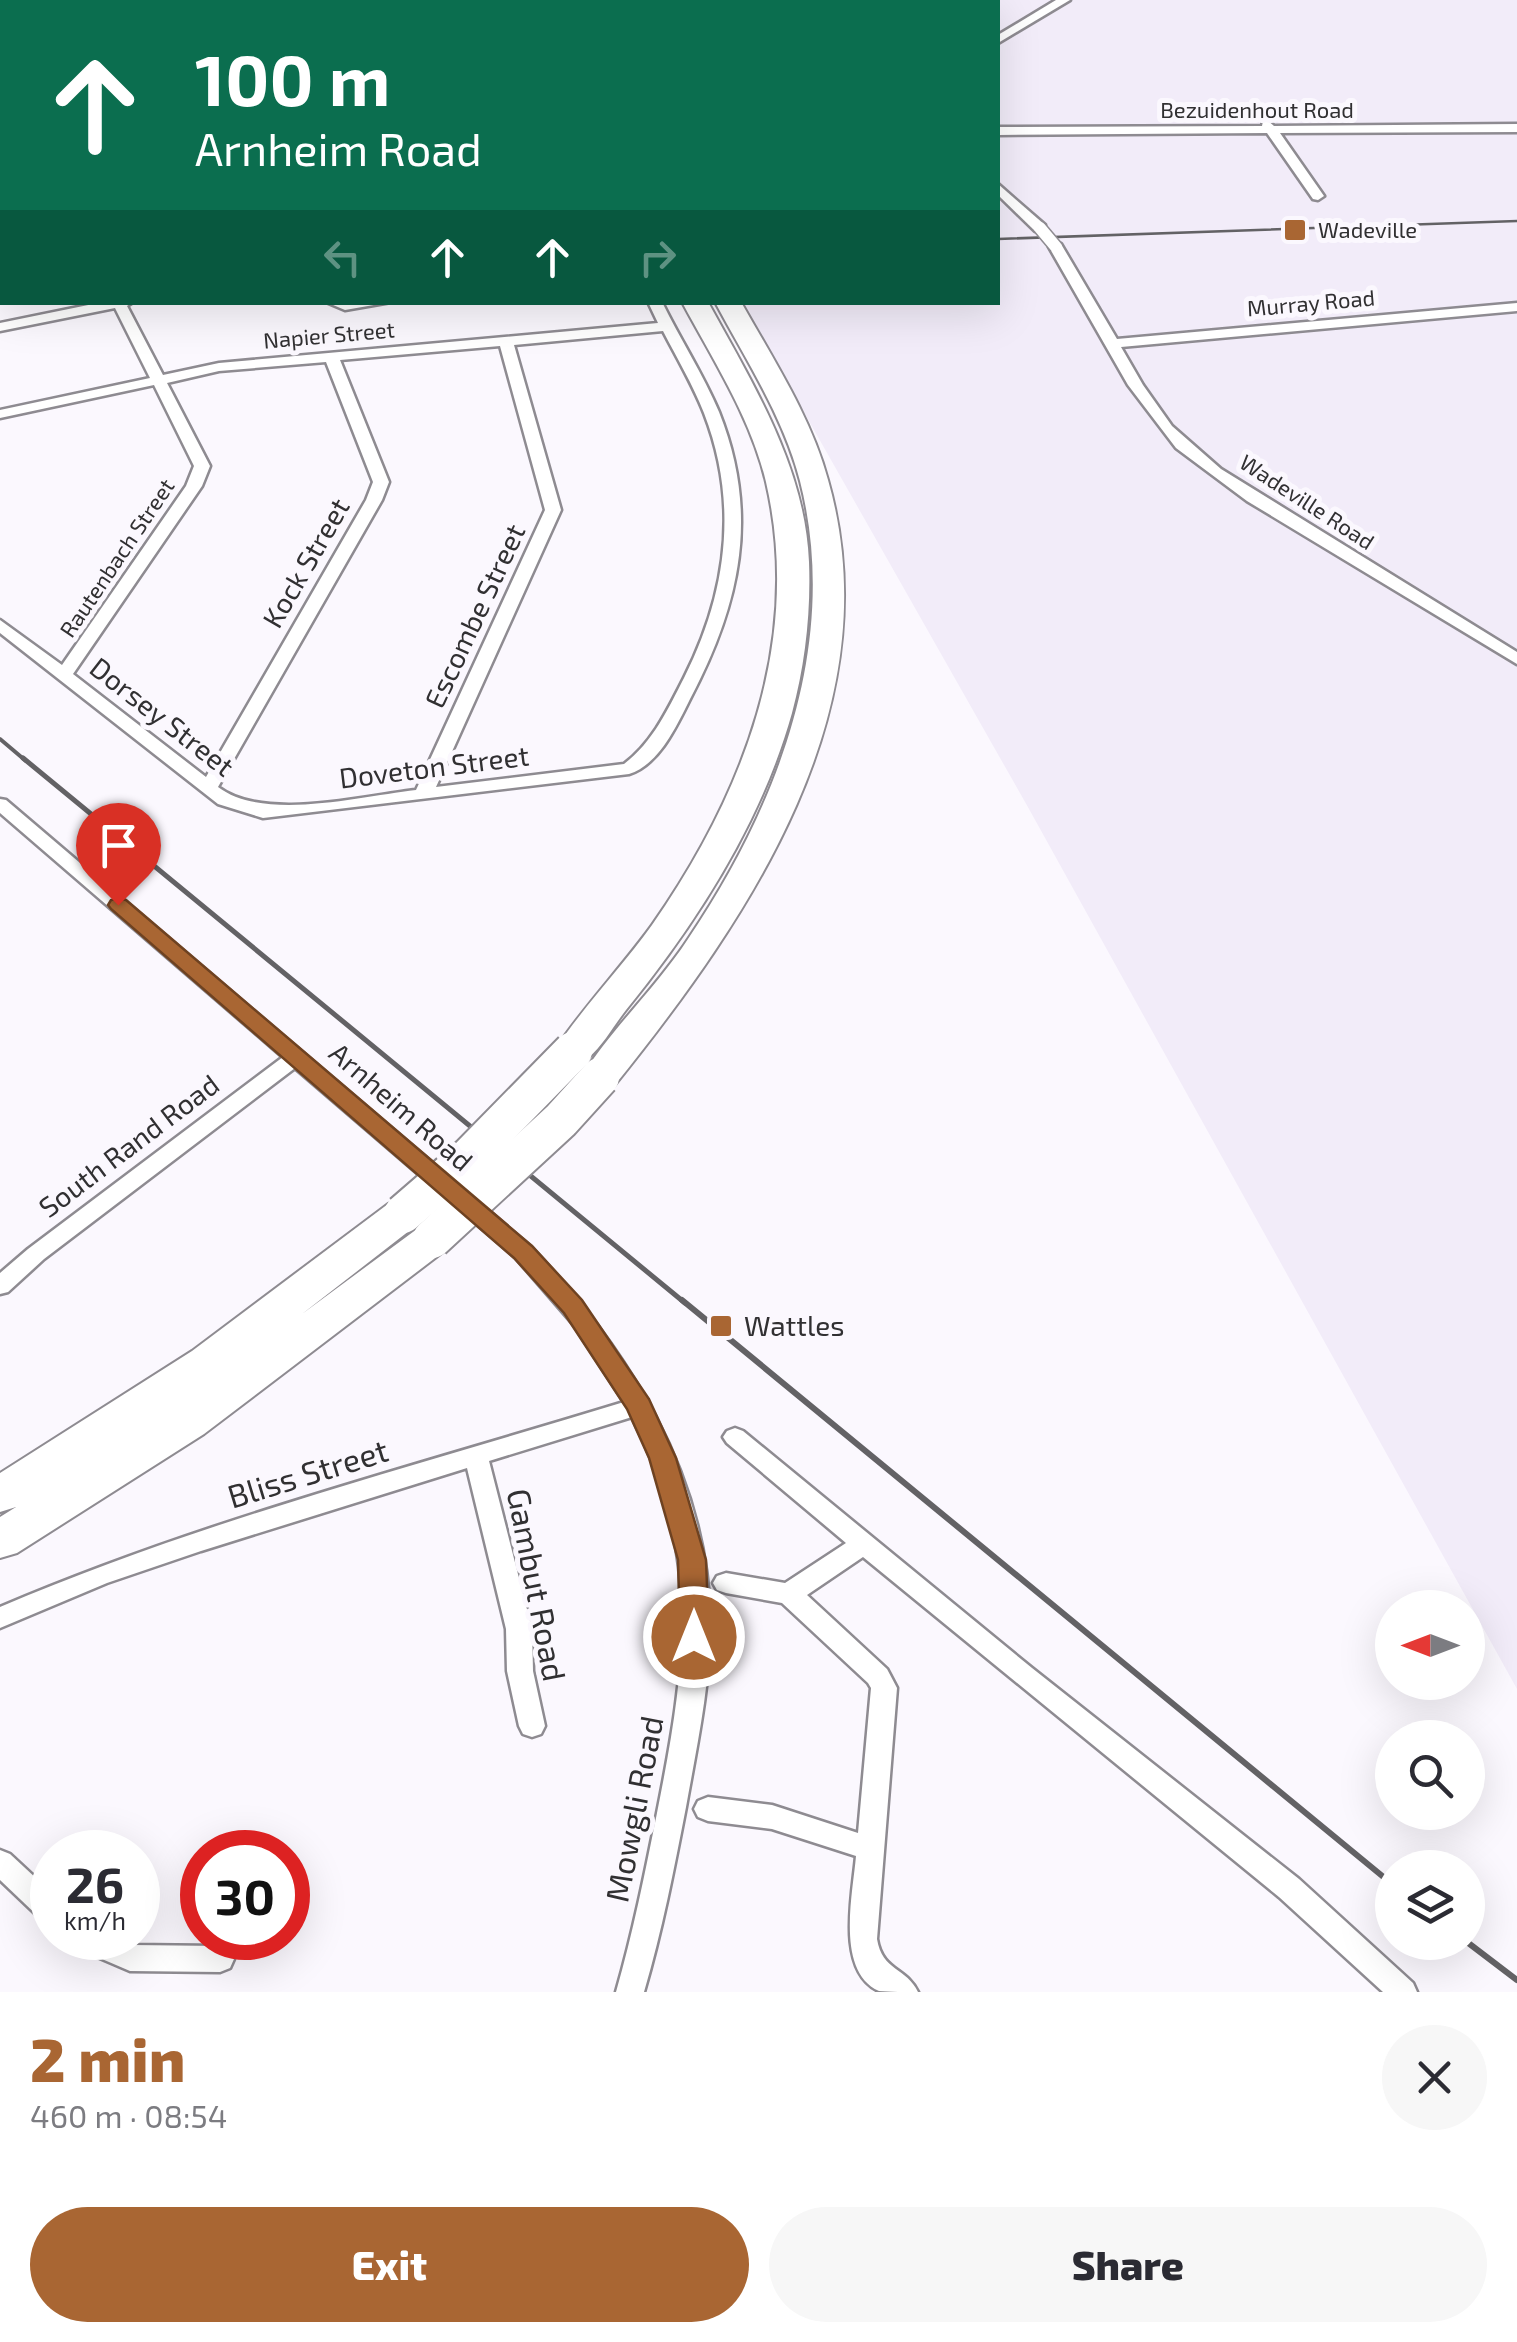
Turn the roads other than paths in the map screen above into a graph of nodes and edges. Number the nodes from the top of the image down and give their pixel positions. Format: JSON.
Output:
{"nodes":[{"id":1,"x":1064,"y":0,"type":"edge"},
{"id":2,"x":1000,"y":39,"type":"edge"},
{"id":3,"x":1517,"y":125,"type":"edge"},
{"id":4,"x":1269,"y":127,"type":"junction"},
{"id":5,"x":1000,"y":128,"type":"edge"},
{"id":6,"x":1000,"y":190,"type":"edge"},
{"id":7,"x":1318,"y":196,"type":"dead end"},
{"id":8,"x":112,"y":305,"type":"edge"},
{"id":9,"x":123,"y":305,"type":"edge"},
{"id":10,"x":656,"y":305,"type":"edge"},
{"id":11,"x":698,"y":305,"type":"edge"},
{"id":12,"x":730,"y":305,"type":"edge"},
{"id":13,"x":1517,"y":307,"type":"edge"},
{"id":14,"x":0,"y":327,"type":"edge"},
{"id":15,"x":666,"y":327,"type":"junction"},
{"id":16,"x":506,"y":342,"type":"junction"},
{"id":17,"x":1110,"y":344,"type":"junction"},
{"id":18,"x":331,"y":357,"type":"junction"},
{"id":19,"x":158,"y":379,"type":"junction"},
{"id":20,"x":0,"y":414,"type":"edge"},
{"id":21,"x":0,"y":625,"type":"edge"},
{"id":22,"x":1517,"y":659,"type":"edge"},
{"id":23,"x":64,"y":675,"type":"junction"},
{"id":24,"x":209,"y":787,"type":"junction"},
{"id":25,"x":423,"y":795,"type":"junction"},
{"id":26,"x":0,"y":804,"type":"edge"},
{"id":27,"x":245,"y":809,"type":"joint"},
{"id":28,"x":296,"y":1057,"type":"junction"},
{"id":29,"x":587,"y":1064,"type":"junction"},
{"id":30,"x":417,"y":1226,"type":"junction"},
{"id":31,"x":3,"y":1277,"type":"edge"},
{"id":32,"x":640,"y":1406,"type":"junction"},
{"id":33,"x":735,"y":1437,"type":"dead end"},
{"id":34,"x":476,"y":1456,"type":"junction"},
{"id":35,"x":0,"y":1495,"type":"edge"},
{"id":36,"x":0,"y":1540,"type":"edge"},
{"id":37,"x":864,"y":1543,"type":"junction"},
{"id":38,"x":726,"y":1583,"type":"dead end"},
{"id":39,"x":789,"y":1594,"type":"junction"},
{"id":40,"x":0,"y":1618,"type":"edge"},
{"id":41,"x":532,"y":1726,"type":"dead end"},
{"id":42,"x":708,"y":1809,"type":"dead end"},
{"id":43,"x":871,"y":1849,"type":"junction"},
{"id":44,"x":0,"y":1862,"type":"edge"},
{"id":45,"x":30,"y":1890,"type":"edge"},
{"id":46,"x":630,"y":1992,"type":"edge"},
{"id":47,"x":904,"y":1992,"type":"edge"},
{"id":48,"x":1403,"y":1992,"type":"edge"}],
"edges":[{"from":1,"to":2,"type":"street"},
{"from":3,"to":4,"type":"street","name":"Bezuidenhout Road"},
{"from":4,"to":5,"type":"street","name":"Bezuidenhout Road"},
{"from":4,"to":7,"type":"street"},
{"from":6,"to":17,"type":"street","name":"Wadeville Road","bridge":true},
{"from":8,"to":14,"type":"street"},
{"from":9,"to":19,"type":"street","name":"Rautenbach Street"},
{"from":10,"to":15,"type":"street"},
{"from":11,"to":29,"type":"highway"},
{"from":12,"to":29,"type":"highway"},
{"from":13,"to":17,"type":"street","name":"Murray Road"},
{"from":15,"to":16,"type":"street","name":"Napier Street"},
{"from":15,"to":25,"type":"street","name":"Doveton Street"},
{"from":16,"to":18,"type":"street","name":"Napier Street"},
{"from":16,"to":25,"type":"street","name":"Escombe Street"},
{"from":17,"to":22,"type":"street","name":"Wadeville Road"},
{"from":18,"to":19,"type":"street","name":"Napier Street"},
{"from":18,"to":24,"type":"street","name":"Kock Street"},
{"from":19,"to":20,"type":"street","name":"Napier Street"},
{"from":19,"to":23,"type":"street","name":"Rautenbach Street"},
{"from":21,"to":23,"type":"street","name":"Dorsey Street"},
{"from":23,"to":24,"type":"street","name":"Dorsey Street"},
{"from":24,"to":27,"type":"street","name":"Dorsey Street"},
{"from":25,"to":27,"type":"street","name":"Doveton Street"},
{"from":26,"to":28,"type":"street","name":"Arnheim Road"},
{"from":28,"to":31,"type":"street","name":"South Rand Road"},
{"from":28,"to":32,"type":"street","name":"Arnheim Road"},
{"from":29,"to":30,"type":"highway","bridge":true},
{"from":30,"to":35,"type":"highway"},
{"from":30,"to":36,"type":"highway"},
{"from":32,"to":34,"type":"street","name":"Bliss Street"},
{"from":32,"to":46,"type":"street","name":"Mowgli Road"},
{"from":33,"to":37,"type":"street"},
{"from":34,"to":40,"type":"street","name":"Bliss Street"},
{"from":34,"to":41,"type":"street","name":"Gambut Road"},
{"from":37,"to":39,"type":"street"},
{"from":37,"to":48,"type":"street"},
{"from":38,"to":39,"type":"street"},
{"from":39,"to":43,"type":"street"},
{"from":42,"to":43,"type":"street"},
{"from":43,"to":47,"type":"street"},
{"from":44,"to":45,"type":"street"}]}
